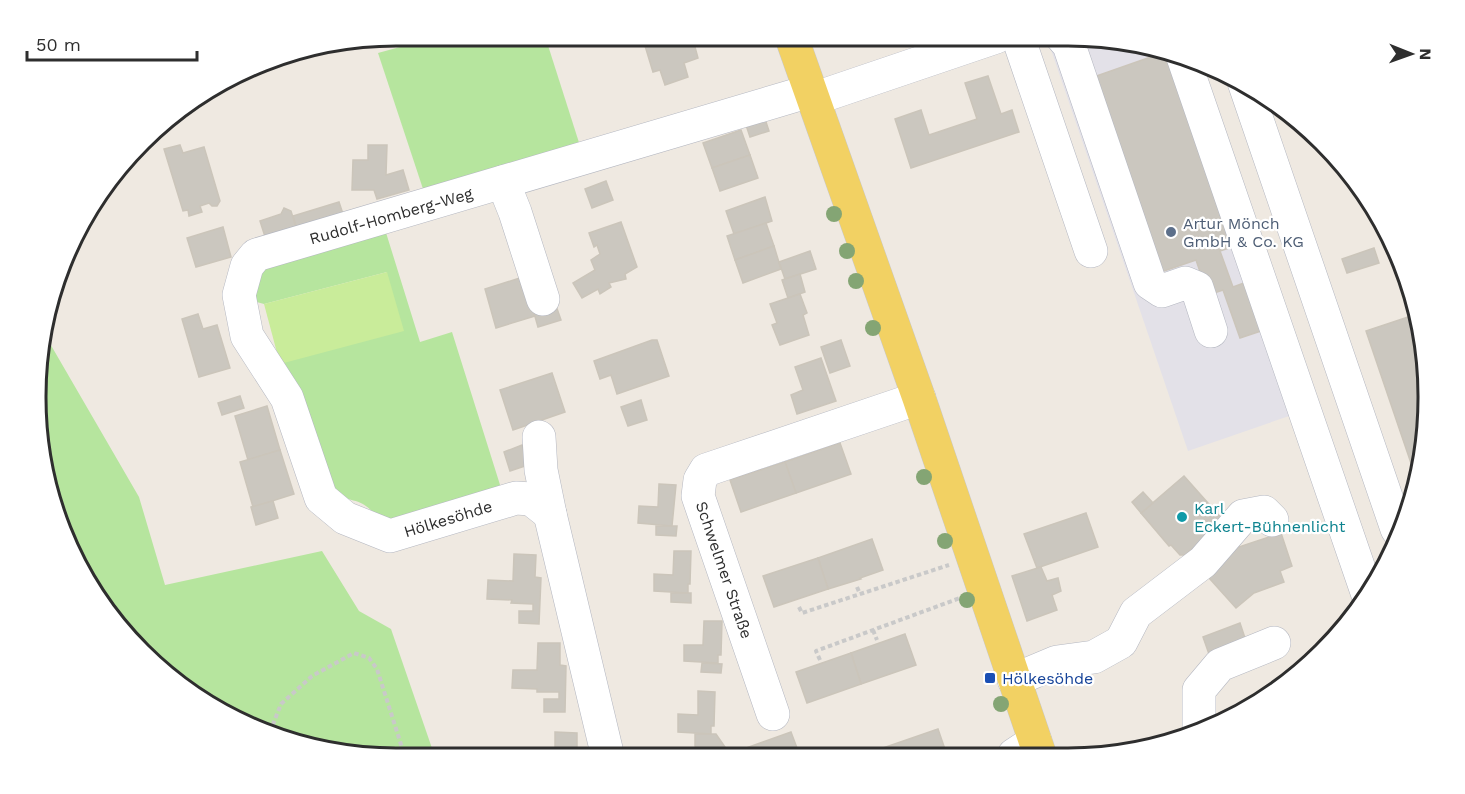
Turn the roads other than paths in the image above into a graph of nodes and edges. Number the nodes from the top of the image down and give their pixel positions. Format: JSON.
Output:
{"nodes":[{"id":1,"x":795,"y":46,"type":"edge"},
{"id":2,"x":939,"y":46,"type":"edge"},
{"id":3,"x":1021,"y":46,"type":"edge"},
{"id":4,"x":1070,"y":46,"type":"edge"},
{"id":5,"x":1186,"y":67,"type":"edge"},
{"id":6,"x":812,"y":95,"type":"junction"},
{"id":7,"x":1249,"y":97,"type":"edge"},
{"id":8,"x":503,"y":182,"type":"junction"},
{"id":9,"x":1091,"y":251,"type":"dead end"},
{"id":10,"x":543,"y":299,"type":"dead end"},
{"id":11,"x":1211,"y":331,"type":"dead end"},
{"id":12,"x":919,"y":398,"type":"junction"},
{"id":13,"x":539,"y":437,"type":"dead end"},
{"id":14,"x":550,"y":514,"type":"junction"},
{"id":15,"x":345,"y":518,"type":"joint"},
{"id":16,"x":1272,"y":520,"type":"dead end"},
{"id":17,"x":1395,"y":523,"type":"edge"},
{"id":18,"x":1364,"y":584,"type":"edge"},
{"id":19,"x":1274,"y":643,"type":"dead end"},
{"id":20,"x":1014,"y":680,"type":"junction"},
{"id":21,"x":773,"y":714,"type":"dead end"},
{"id":22,"x":1199,"y":722,"type":"edge"},
{"id":23,"x":606,"y":748,"type":"edge"},
{"id":24,"x":1029,"y":748,"type":"edge"}],
"edges":[{"from":1,"to":6,"type":"main road"},
{"from":2,"to":6,"type":"street","name":"Rudolf-Homberg-Weg"},
{"from":3,"to":9,"type":"street"},
{"from":4,"to":11,"type":"street"},
{"from":5,"to":18,"type":"street"},
{"from":6,"to":8,"type":"street","name":"Rudolf-Homberg-Weg"},
{"from":6,"to":12,"type":"main road"},
{"from":7,"to":17,"type":"street"},
{"from":8,"to":10,"type":"street"},
{"from":8,"to":15,"type":"street","name":"Rudolf-Homberg-Weg"},
{"from":12,"to":20,"type":"main road"},
{"from":12,"to":21,"type":"street","name":"Schwelmer Straße"},
{"from":13,"to":14,"type":"street"},
{"from":14,"to":15,"type":"street","name":"Hölkesöhde"},
{"from":14,"to":23,"type":"street"},
{"from":16,"to":20,"type":"street"},
{"from":19,"to":22,"type":"street"},
{"from":20,"to":24,"type":"main road"}]}
